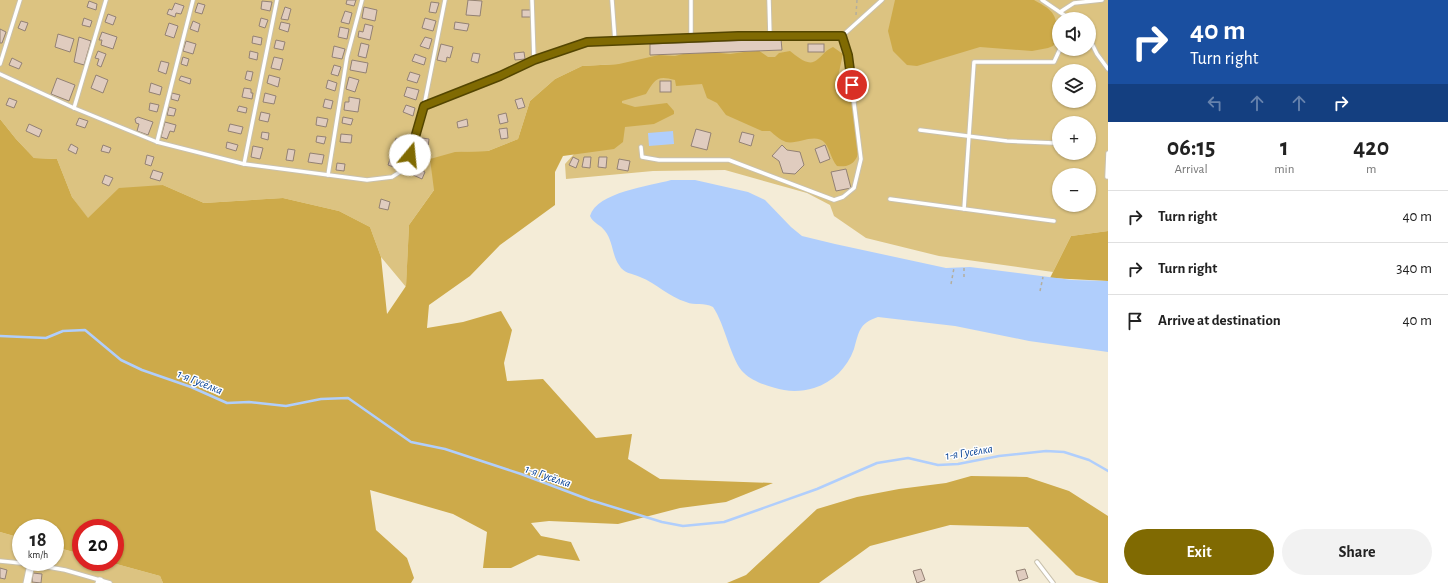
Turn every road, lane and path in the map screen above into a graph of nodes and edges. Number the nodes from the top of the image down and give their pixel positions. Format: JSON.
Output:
{"nodes":[{"id":1,"x":20,"y":0,"type":"edge"},
{"id":2,"x":106,"y":0,"type":"edge"},
{"id":3,"x":192,"y":0,"type":"edge"},
{"id":4,"x":277,"y":0,"type":"edge"},
{"id":5,"x":362,"y":0,"type":"edge"},
{"id":6,"x":445,"y":0,"type":"edge"},
{"id":7,"x":532,"y":0,"type":"edge"},
{"id":8,"x":612,"y":0,"type":"edge"},
{"id":9,"x":691,"y":0,"type":"edge"},
{"id":10,"x":769,"y":0,"type":"edge"},
{"id":11,"x":857,"y":0,"type":"edge"},
{"id":12,"x":882,"y":0,"type":"edge"},
{"id":13,"x":1042,"y":0,"type":"edge"},
{"id":14,"x":1102,"y":0,"type":"edge"},
{"id":15,"x":1060,"y":12,"type":"joint"},
{"id":16,"x":856,"y":23,"type":"junction"},
{"id":17,"x":770,"y":36,"type":"junction"},
{"id":18,"x":842,"y":36,"type":"junction"},
{"id":19,"x":691,"y":38,"type":"junction"},
{"id":20,"x":615,"y":41,"type":"junction"},
{"id":21,"x":1096,"y":52,"type":"edge"},
{"id":22,"x":1057,"y":56,"type":"edge"},
{"id":23,"x":534,"y":60,"type":"junction"},
{"id":24,"x":0,"y":64,"type":"edge"},
{"id":25,"x":1108,"y":69,"type":"edge"},
{"id":26,"x":0,"y":74,"type":"edge"},
{"id":27,"x":424,"y":106,"type":"junction"},
{"id":28,"x":74,"y":108,"type":"junction"},
{"id":29,"x":920,"y":130,"type":"dead end"},
{"id":30,"x":969,"y":135,"type":"junction"},
{"id":31,"x":157,"y":142,"type":"junction"},
{"id":32,"x":1052,"y":143,"type":"edge"},
{"id":33,"x":641,"y":147,"type":"dead end"},
{"id":34,"x":1108,"y":153,"type":"edge"},
{"id":35,"x":244,"y":164,"type":"junction"},
{"id":36,"x":328,"y":176,"type":"junction"},
{"id":37,"x":1107,"y":177,"type":"dead end"},
{"id":38,"x":890,"y":199,"type":"dead end"},
{"id":39,"x":964,"y":209,"type":"junction"},
{"id":40,"x":1054,"y":221,"type":"dead end"},
{"id":41,"x":964,"y":267,"type":"dead end"},
{"id":42,"x":954,"y":268,"type":"dead end"},
{"id":43,"x":964,"y":277,"type":"dead end"},
{"id":44,"x":1042,"y":277,"type":"dead end"},
{"id":45,"x":951,"y":284,"type":"dead end"},
{"id":46,"x":1040,"y":291,"type":"dead end"},
{"id":47,"x":0,"y":561,"type":"edge"},
{"id":48,"x":12,"y":562,"type":"edge"},
{"id":49,"x":1037,"y":562,"type":"dead end"},
{"id":50,"x":64,"y":570,"type":"edge"},
{"id":51,"x":30,"y":571,"type":"edge"},
{"id":52,"x":99,"y":582,"type":"edge"},
{"id":53,"x":27,"y":583,"type":"edge"},
{"id":54,"x":110,"y":583,"type":"edge"},
{"id":55,"x":1053,"y":583,"type":"edge"}],
"edges":[{"from":1,"to":24,"type":"lane"},
{"from":2,"to":28,"type":"lane"},
{"from":3,"to":31,"type":"lane"},
{"from":4,"to":35,"type":"lane"},
{"from":5,"to":36,"type":"lane"},
{"from":6,"to":27,"type":"lane"},
{"from":7,"to":23,"type":"lane"},
{"from":8,"to":20,"type":"lane"},
{"from":9,"to":19,"type":"lane"},
{"from":10,"to":17,"type":"lane"},
{"from":11,"to":16,"type":"path"},
{"from":12,"to":16,"type":"lane"},
{"from":13,"to":15,"type":"lane"},
{"from":14,"to":15,"type":"lane"},
{"from":16,"to":18,"type":"lane"},
{"from":17,"to":18,"type":"lane"},
{"from":17,"to":19,"type":"lane"},
{"from":18,"to":33,"type":"lane"},
{"from":19,"to":20,"type":"lane"},
{"from":20,"to":23,"type":"lane"},
{"from":21,"to":25,"type":"lane"},
{"from":22,"to":30,"type":"lane"},
{"from":23,"to":27,"type":"lane"},
{"from":26,"to":28,"type":"lane"},
{"from":27,"to":36,"type":"lane"},
{"from":28,"to":31,"type":"lane"},
{"from":29,"to":30,"type":"lane"},
{"from":30,"to":32,"type":"lane"},
{"from":30,"to":39,"type":"lane"},
{"from":31,"to":35,"type":"lane"},
{"from":34,"to":37,"type":"lane"},
{"from":35,"to":36,"type":"lane"},
{"from":38,"to":39,"type":"lane"},
{"from":39,"to":40,"type":"lane"},
{"from":41,"to":43,"type":"path"},
{"from":42,"to":45,"type":"path"},
{"from":44,"to":46,"type":"path"},
{"from":47,"to":48,"type":"lane"},
{"from":49,"to":55,"type":"lane"},
{"from":50,"to":52,"type":"lane"},
{"from":51,"to":53,"type":"street"},
{"from":52,"to":54,"type":"lane"}]}
